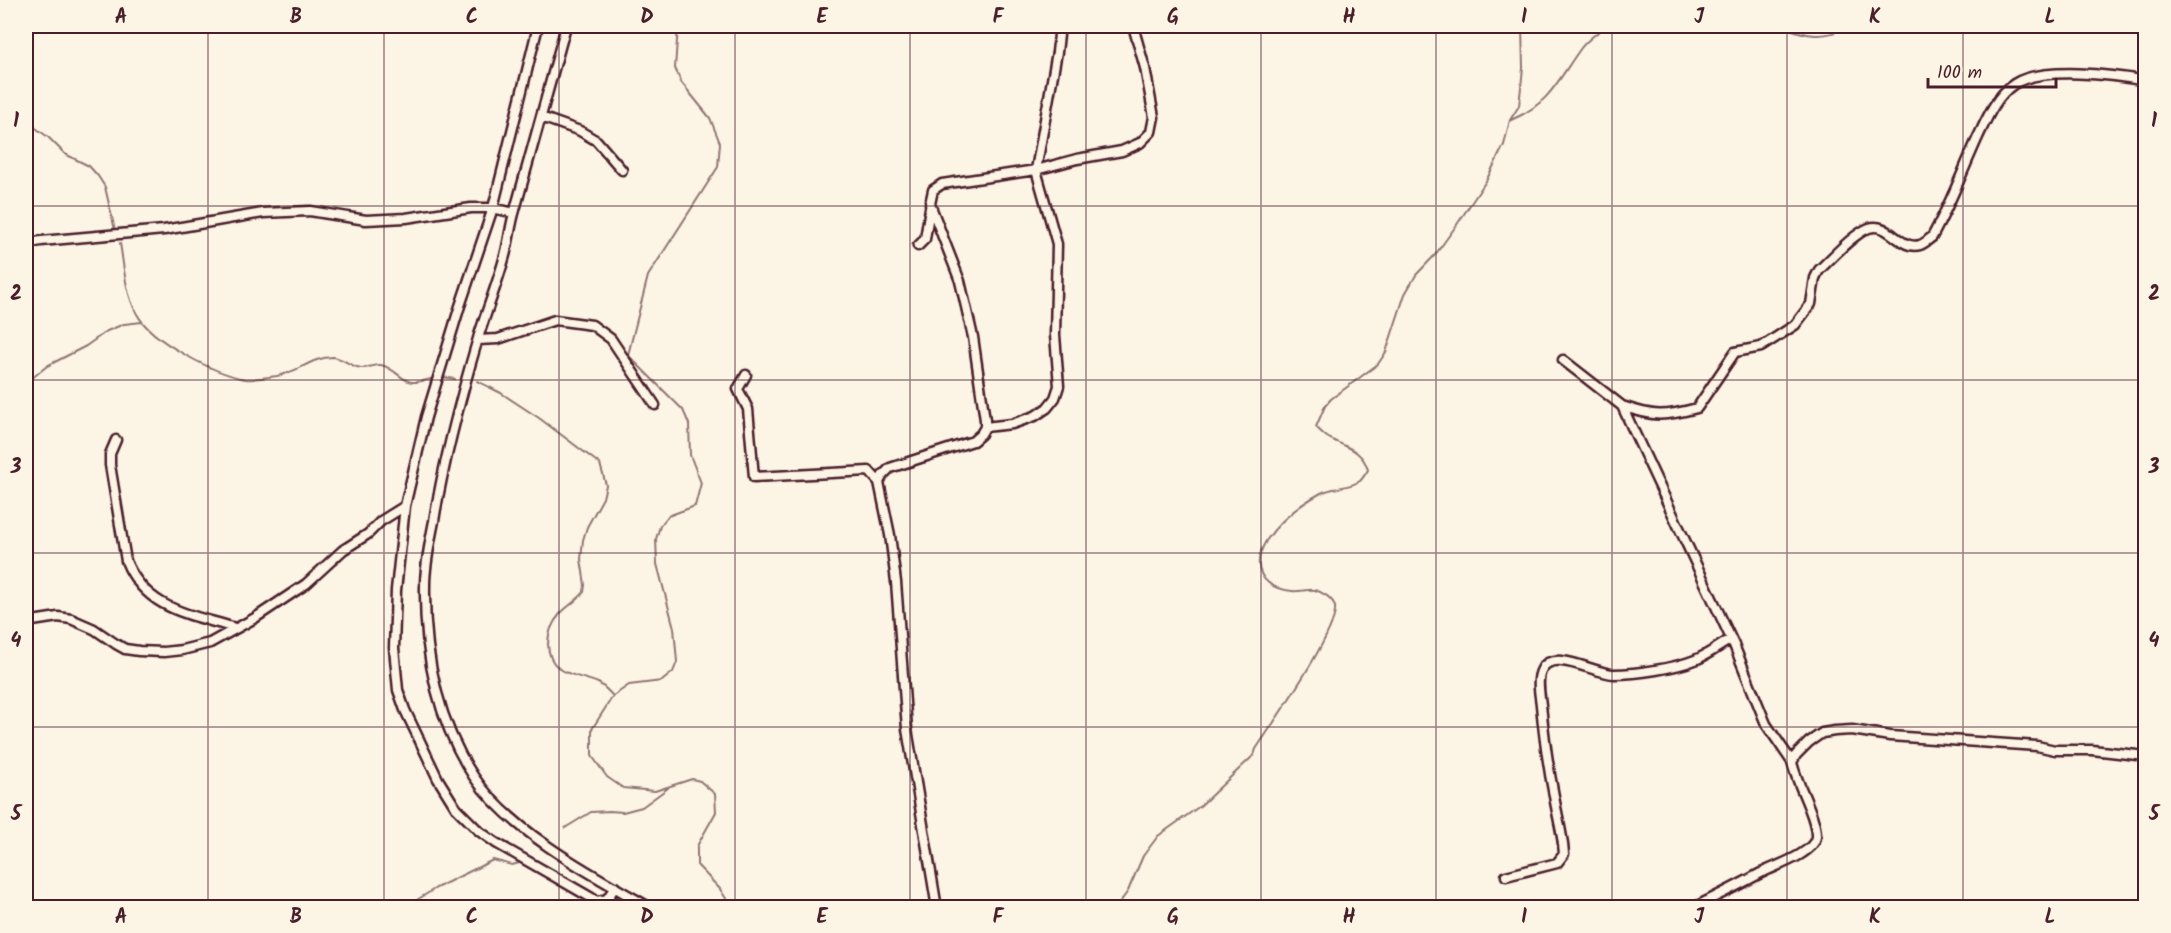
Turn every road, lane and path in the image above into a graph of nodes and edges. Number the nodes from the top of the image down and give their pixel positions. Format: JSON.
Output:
{"nodes":[{"id":1,"x":538,"y":26,"type":"edge"},
{"id":2,"x":566,"y":26,"type":"edge"},
{"id":3,"x":1060,"y":26,"type":"edge"},
{"id":4,"x":1132,"y":26,"type":"edge"},
{"id":5,"x":2145,"y":81,"type":"edge"},
{"id":6,"x":541,"y":117,"type":"junction"},
{"id":7,"x":622,"y":170,"type":"dead end"},
{"id":8,"x":1036,"y":170,"type":"junction"},
{"id":9,"x":930,"y":204,"type":"junction"},
{"id":10,"x":493,"y":208,"type":"junction"},
{"id":11,"x":514,"y":213,"type":"junction"},
{"id":12,"x":26,"y":244,"type":"edge"},
{"id":13,"x":918,"y":246,"type":"dead end"},
{"id":14,"x":478,"y":340,"type":"junction"},
{"id":15,"x":1563,"y":360,"type":"dead end"},
{"id":16,"x":746,"y":375,"type":"dead end"},
{"id":17,"x":654,"y":405,"type":"dead end"},
{"id":18,"x":1622,"y":406,"type":"junction"},
{"id":19,"x":985,"y":427,"type":"junction"},
{"id":20,"x":116,"y":440,"type":"dead end"},
{"id":21,"x":879,"y":482,"type":"junction"},
{"id":22,"x":405,"y":506,"type":"junction"},
{"id":23,"x":26,"y":622,"type":"edge"},
{"id":24,"x":235,"y":628,"type":"junction"},
{"id":25,"x":1731,"y":639,"type":"junction"},
{"id":26,"x":2145,"y":756,"type":"edge"},
{"id":27,"x":1792,"y":762,"type":"junction"},
{"id":28,"x":1506,"y":876,"type":"dead end"},
{"id":29,"x":615,"y":887,"type":"junction"},
{"id":30,"x":607,"y":899,"type":"junction"},
{"id":31,"x":615,"y":908,"type":"edge"},
{"id":32,"x":651,"y":908,"type":"edge"},
{"id":33,"x":937,"y":908,"type":"edge"},
{"id":34,"x":1693,"y":908,"type":"edge"}],
"edges":[{"from":1,"to":10,"type":"street"},
{"from":2,"to":6,"type":"street"},
{"from":3,"to":8,"type":"street"},
{"from":4,"to":8,"type":"street"},
{"from":5,"to":18,"type":"street"},
{"from":6,"to":7,"type":"street"},
{"from":6,"to":11,"type":"street"},
{"from":8,"to":9,"type":"street"},
{"from":8,"to":19,"type":"street"},
{"from":9,"to":13,"type":"street"},
{"from":9,"to":19,"type":"street"},
{"from":10,"to":11,"type":"street"},
{"from":10,"to":12,"type":"street"},
{"from":10,"to":22,"type":"street"},
{"from":11,"to":14,"type":"street"},
{"from":14,"to":17,"type":"street"},
{"from":14,"to":29,"type":"street"},
{"from":15,"to":18,"type":"street"},
{"from":16,"to":21,"type":"street"},
{"from":18,"to":25,"type":"street"},
{"from":19,"to":21,"type":"street"},
{"from":20,"to":24,"type":"street"},
{"from":21,"to":33,"type":"street"},
{"from":22,"to":24,"type":"street"},
{"from":22,"to":30,"type":"street"},
{"from":23,"to":24,"type":"street"},
{"from":25,"to":27,"type":"street"},
{"from":25,"to":28,"type":"street"},
{"from":26,"to":27,"type":"street"},
{"from":27,"to":34,"type":"street"},
{"from":29,"to":30,"type":"street"},
{"from":29,"to":32,"type":"street"},
{"from":30,"to":31,"type":"street"}]}
